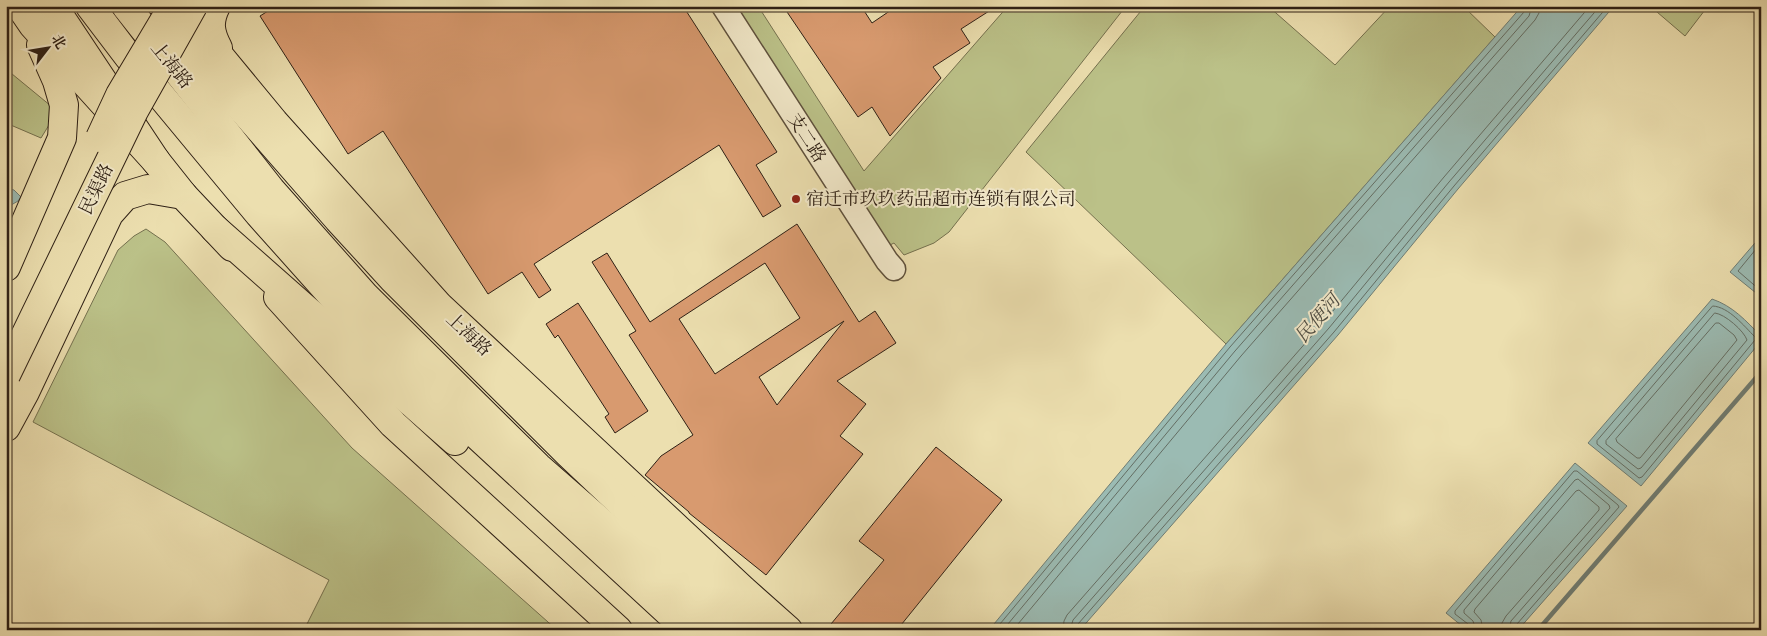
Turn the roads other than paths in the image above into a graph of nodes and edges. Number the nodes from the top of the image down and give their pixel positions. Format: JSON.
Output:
{"nodes":[{"id":1,"x":52,"y":6,"type":"edge"},
{"id":2,"x":90,"y":6,"type":"edge"},
{"id":3,"x":126,"y":6,"type":"edge"},
{"id":4,"x":162,"y":6,"type":"edge"},
{"id":5,"x":173,"y":6,"type":"edge"},
{"id":6,"x":183,"y":6,"type":"edge"},
{"id":7,"x":193,"y":6,"type":"edge"},
{"id":8,"x":216,"y":6,"type":"edge"},
{"id":9,"x":723,"y":6,"type":"edge"},
{"id":10,"x":26,"y":16,"type":"edge"},
{"id":11,"x":233,"y":72,"type":"junction"},
{"id":12,"x":156,"y":161,"type":"junction"},
{"id":13,"x":183,"y":195,"type":"junction"},
{"id":14,"x":215,"y":229,"type":"junction"},
{"id":15,"x":6,"y":266,"type":"edge"},
{"id":16,"x":894,"y":269,"type":"dead end"},
{"id":17,"x":6,"y":335,"type":"edge"},
{"id":18,"x":6,"y":375,"type":"edge"},
{"id":19,"x":6,"y":427,"type":"edge"},
{"id":20,"x":618,"y":630,"type":"edge"},
{"id":21,"x":674,"y":630,"type":"edge"},
{"id":22,"x":688,"y":630,"type":"edge"},
{"id":23,"x":729,"y":630,"type":"edge"},
{"id":24,"x":755,"y":630,"type":"edge"},
{"id":25,"x":788,"y":630,"type":"edge"}],
"edges":[{"from":1,"to":12,"type":"main road"},
{"from":2,"to":22,"type":"main road","name":"上海路"},
{"from":3,"to":23,"type":"main road","name":"上海路"},
{"from":4,"to":24,"type":"main road"},
{"from":5,"to":17,"type":"main road","name":"民渠路","bridge":true},
{"from":6,"to":11,"type":"main road","name":"上海路"},
{"from":7,"to":18,"type":"main road","name":"民渠路","bridge":true},
{"from":8,"to":11,"type":"main road"},
{"from":9,"to":16,"type":"street","name":"支二路"},
{"from":10,"to":12,"type":"main road"},
{"from":10,"to":15,"type":"main road"},
{"from":11,"to":25,"type":"main road","name":"上海路"},
{"from":12,"to":13,"type":"main road"},
{"from":13,"to":14,"type":"main road"},
{"from":13,"to":19,"type":"main road"},
{"from":14,"to":20,"type":"main road"},
{"from":14,"to":21,"type":"main road"}]}
